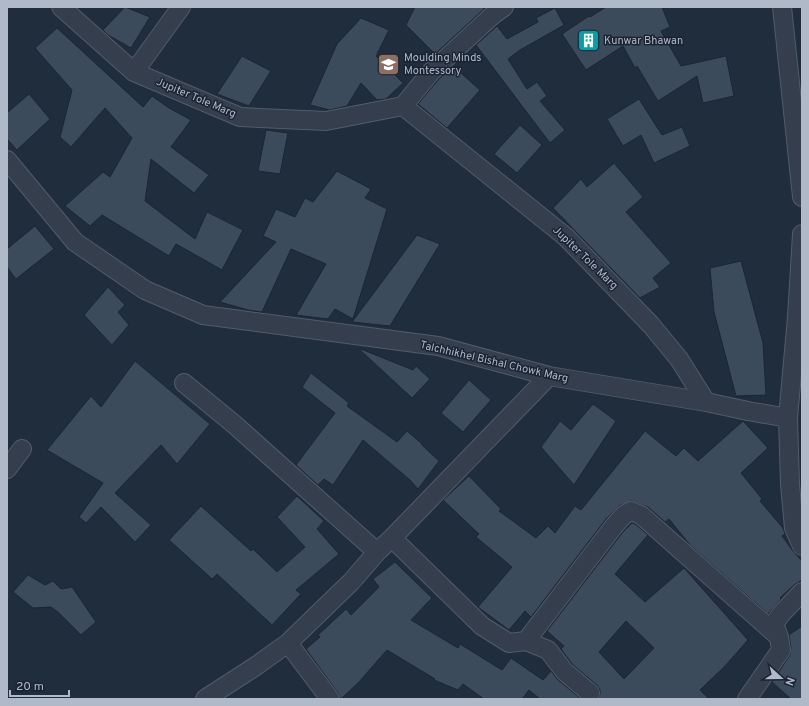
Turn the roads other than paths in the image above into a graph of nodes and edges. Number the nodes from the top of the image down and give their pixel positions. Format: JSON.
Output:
{"nodes":[{"id":1,"x":61,"y":7,"type":"edge"},
{"id":2,"x":181,"y":7,"type":"edge"},
{"id":3,"x":504,"y":7,"type":"edge"},
{"id":4,"x":782,"y":7,"type":"edge"},
{"id":5,"x":134,"y":72,"type":"junction"},
{"id":6,"x":403,"y":106,"type":"junction"},
{"id":7,"x":7,"y":160,"type":"edge"},
{"id":8,"x":802,"y":197,"type":"edge"},
{"id":9,"x":802,"y":234,"type":"edge"},
{"id":10,"x":799,"y":316,"type":"edge"},
{"id":11,"x":549,"y":376,"type":"junction"},
{"id":12,"x":184,"y":383,"type":"dead end"},
{"id":13,"x":706,"y":402,"type":"junction"},
{"id":14,"x":788,"y":418,"type":"junction"},
{"id":15,"x":22,"y":449,"type":"dead end"},
{"id":16,"x":7,"y":469,"type":"edge"},
{"id":17,"x":796,"y":485,"type":"edge"},
{"id":18,"x":392,"y":538,"type":"junction"},
{"id":19,"x":802,"y":546,"type":"edge"},
{"id":20,"x":377,"y":552,"type":"junction"},
{"id":21,"x":802,"y":592,"type":"edge"},
{"id":22,"x":779,"y":636,"type":"junction"},
{"id":23,"x":526,"y":641,"type":"junction"},
{"id":24,"x":288,"y":643,"type":"junction"},
{"id":25,"x":590,"y":693,"type":"dead end"},
{"id":26,"x":204,"y":699,"type":"edge"},
{"id":27,"x":330,"y":699,"type":"edge"},
{"id":28,"x":747,"y":699,"type":"edge"}],
"edges":[{"from":1,"to":5,"type":"street","name":"Jupiter Tole Marg"},
{"from":2,"to":5,"type":"street"},
{"from":3,"to":6,"type":"street"},
{"from":4,"to":8,"type":"street"},
{"from":5,"to":6,"type":"street","name":"Jupiter Tole Marg"},
{"from":6,"to":13,"type":"street","name":"Jupiter Tole Marg"},
{"from":7,"to":11,"type":"street","name":"Talchhikhel Bishal Chowk Marg"},
{"from":9,"to":10,"type":"street"},
{"from":10,"to":14,"type":"street"},
{"from":11,"to":13,"type":"street","name":"Talchhikhel Bishal Chowk Marg"},
{"from":11,"to":18,"type":"street"},
{"from":12,"to":20,"type":"street"},
{"from":13,"to":14,"type":"street","name":"Talchhikhel Bishal Chowk Marg"},
{"from":14,"to":17,"type":"street"},
{"from":15,"to":16,"type":"street"},
{"from":17,"to":19,"type":"street"},
{"from":18,"to":20,"type":"street"},
{"from":18,"to":23,"type":"street"},
{"from":20,"to":24,"type":"street"},
{"from":21,"to":22,"type":"street"},
{"from":22,"to":23,"type":"street"},
{"from":22,"to":28,"type":"street"},
{"from":23,"to":25,"type":"street"},
{"from":24,"to":26,"type":"street"},
{"from":24,"to":27,"type":"street"}]}
